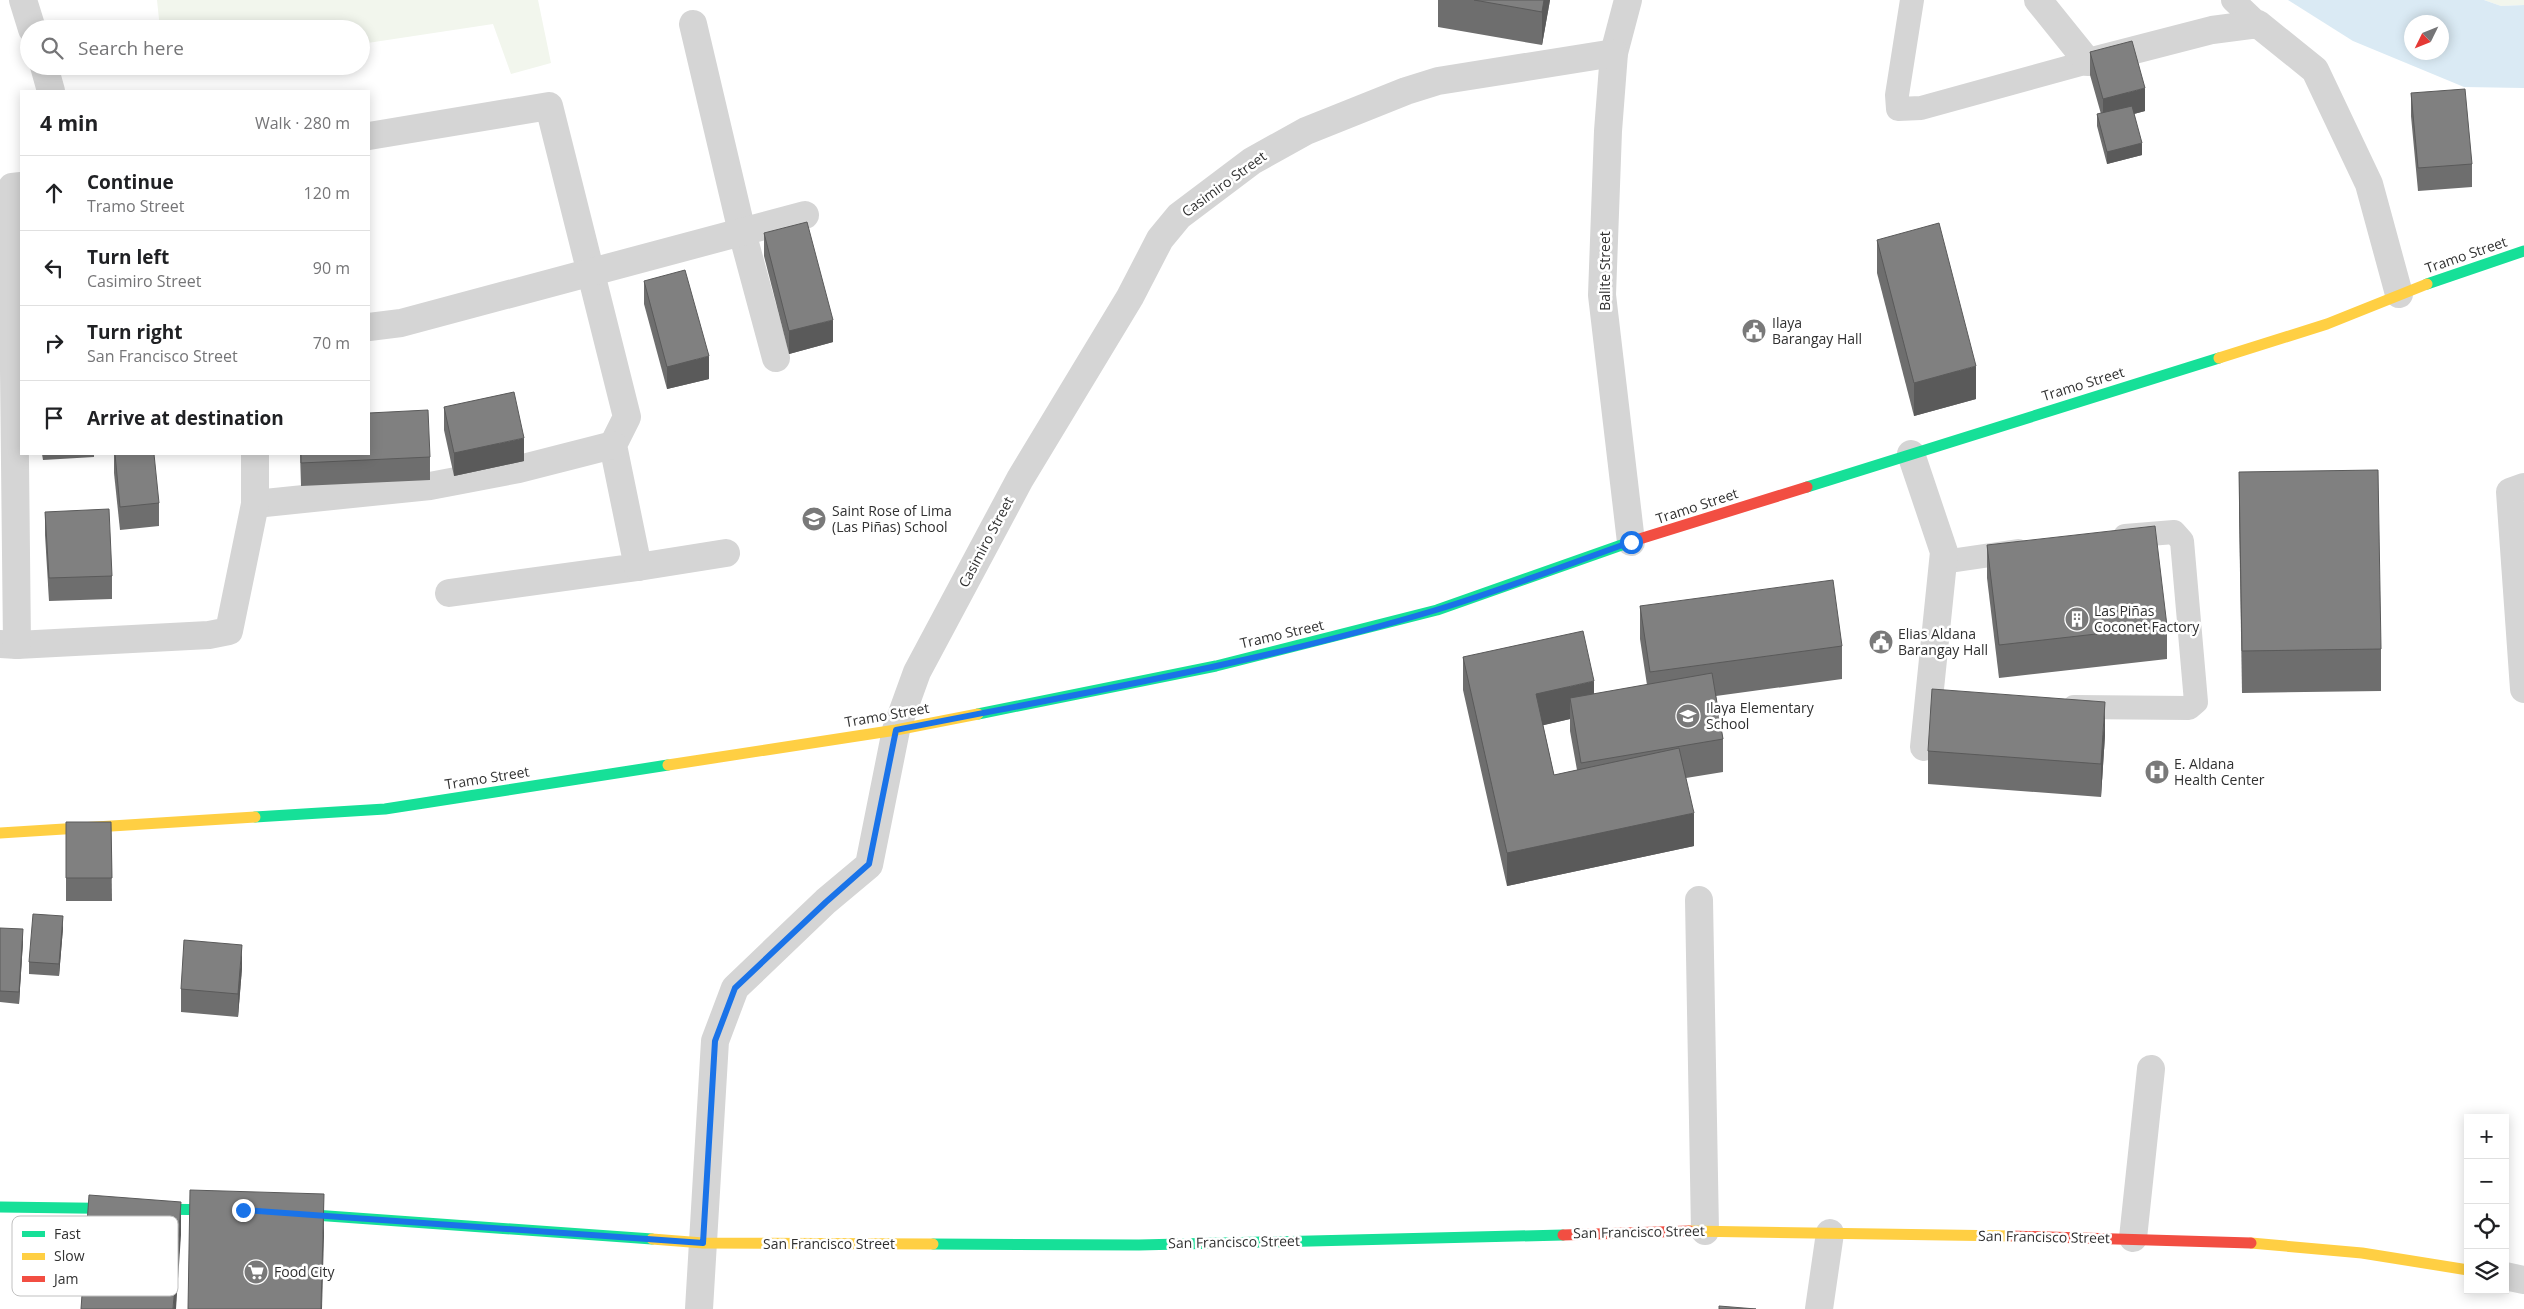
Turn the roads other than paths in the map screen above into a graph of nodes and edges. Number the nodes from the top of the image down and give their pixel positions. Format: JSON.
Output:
{"nodes":[{"id":1,"x":23,"y":0,"type":"edge"},
{"id":2,"x":1628,"y":0,"type":"edge"},
{"id":3,"x":1912,"y":0,"type":"edge"},
{"id":4,"x":2038,"y":0,"type":"edge"},
{"id":5,"x":2233,"y":0,"type":"edge"},
{"id":6,"x":29,"y":20,"type":"edge"},
{"id":7,"x":693,"y":24,"type":"dead end"},
{"id":8,"x":2258,"y":24,"type":"junction"},
{"id":9,"x":1614,"y":52,"type":"junction"},
{"id":10,"x":2088,"y":62,"type":"junction"},
{"id":11,"x":47,"y":75,"type":"edge"},
{"id":12,"x":51,"y":90,"type":"edge"},
{"id":13,"x":370,"y":136,"type":"edge"},
{"id":14,"x":20,"y":186,"type":"edge"},
{"id":15,"x":805,"y":215,"type":"dead end"},
{"id":16,"x":742,"y":232,"type":"junction"},
{"id":17,"x":2524,"y":251,"type":"edge"},
{"id":18,"x":590,"y":272,"type":"junction"},
{"id":19,"x":2400,"y":294,"type":"junction"},
{"id":20,"x":370,"y":327,"type":"edge"},
{"id":21,"x":776,"y":358,"type":"dead end"},
{"id":22,"x":614,"y":445,"type":"junction"},
{"id":23,"x":1911,"y":454,"type":"junction"},
{"id":24,"x":255,"y":455,"type":"edge"},
{"id":25,"x":2517,"y":489,"type":"edge"},
{"id":26,"x":255,"y":504,"type":"junction"},
{"id":27,"x":2101,"y":540,"type":"edge"},
{"id":28,"x":1631,"y":542,"type":"junction"},
{"id":29,"x":2042,"y":548,"type":"edge"},
{"id":30,"x":726,"y":553,"type":"dead end"},
{"id":31,"x":1943,"y":562,"type":"junction"},
{"id":32,"x":638,"y":567,"type":"junction"},
{"id":33,"x":449,"y":593,"type":"dead end"},
{"id":34,"x":8,"y":644,"type":"edge"},
{"id":35,"x":2524,"y":690,"type":"edge"},
{"id":36,"x":2054,"y":706,"type":"edge"},
{"id":37,"x":896,"y":730,"type":"junction"},
{"id":38,"x":1924,"y":747,"type":"dead end"},
{"id":39,"x":0,"y":833,"type":"edge"},
{"id":40,"x":1699,"y":900,"type":"dead end"},
{"id":41,"x":2151,"y":1069,"type":"dead end"},
{"id":42,"x":0,"y":1207,"type":"edge"},
{"id":43,"x":233,"y":1210,"type":"edge"},
{"id":44,"x":272,"y":1212,"type":"edge"},
{"id":45,"x":1705,"y":1231,"type":"junction"},
{"id":46,"x":1830,"y":1233,"type":"junction"},
{"id":47,"x":2133,"y":1238,"type":"junction"},
{"id":48,"x":703,"y":1243,"type":"junction"},
{"id":49,"x":2464,"y":1269,"type":"edge"},
{"id":50,"x":2509,"y":1277,"type":"edge"},
{"id":51,"x":2524,"y":1280,"type":"edge"},
{"id":52,"x":699,"y":1309,"type":"edge"},
{"id":53,"x":1820,"y":1309,"type":"edge"}],
"edges":[{"from":1,"to":6,"type":"street"},
{"from":2,"to":9,"type":"street","name":"Balite Street"},
{"from":3,"to":10,"type":"lane"},
{"from":4,"to":10,"type":"street"},
{"from":5,"to":8,"type":"lane"},
{"from":7,"to":16,"type":"street"},
{"from":8,"to":10,"type":"street"},
{"from":8,"to":19,"type":"street"},
{"from":9,"to":28,"type":"street","name":"Balite Street"},
{"from":9,"to":37,"type":"street","name":"Casimiro Street"},
{"from":11,"to":12,"type":"street"},
{"from":13,"to":18,"type":"street"},
{"from":14,"to":34,"type":"street"},
{"from":15,"to":16,"type":"street"},
{"from":16,"to":18,"type":"street"},
{"from":16,"to":21,"type":"street"},
{"from":17,"to":19,"type":"street","name":"Tramo Street"},
{"from":18,"to":20,"type":"street"},
{"from":18,"to":22,"type":"street"},
{"from":19,"to":23,"type":"street","name":"Tramo Street"},
{"from":22,"to":26,"type":"street"},
{"from":22,"to":32,"type":"street"},
{"from":23,"to":28,"type":"street","name":"Tramo Street"},
{"from":23,"to":31,"type":"street"},
{"from":24,"to":26,"type":"street"},
{"from":25,"to":35,"type":"street"},
{"from":26,"to":34,"type":"street"},
{"from":27,"to":36,"type":"lane"},
{"from":28,"to":37,"type":"street","name":"Tramo Street"},
{"from":29,"to":31,"type":"lane"},
{"from":30,"to":32,"type":"street"},
{"from":31,"to":38,"type":"street"},
{"from":32,"to":33,"type":"street"},
{"from":37,"to":39,"type":"street","name":"Tramo Street"},
{"from":37,"to":48,"type":"street","name":"Casimiro Street"},
{"from":40,"to":45,"type":"street"},
{"from":41,"to":47,"type":"street"},
{"from":42,"to":43,"type":"street"},
{"from":44,"to":48,"type":"street","name":"San Francisco Street"},
{"from":45,"to":46,"type":"street","name":"San Francisco Street"},
{"from":45,"to":48,"type":"street","name":"San Francisco Street"},
{"from":46,"to":47,"type":"street","name":"San Francisco Street"},
{"from":46,"to":53,"type":"street"},
{"from":47,"to":49,"type":"street","name":"San Francisco Street"},
{"from":48,"to":52,"type":"street","name":"Casimiro Street"},
{"from":50,"to":51,"type":"street"}]}
